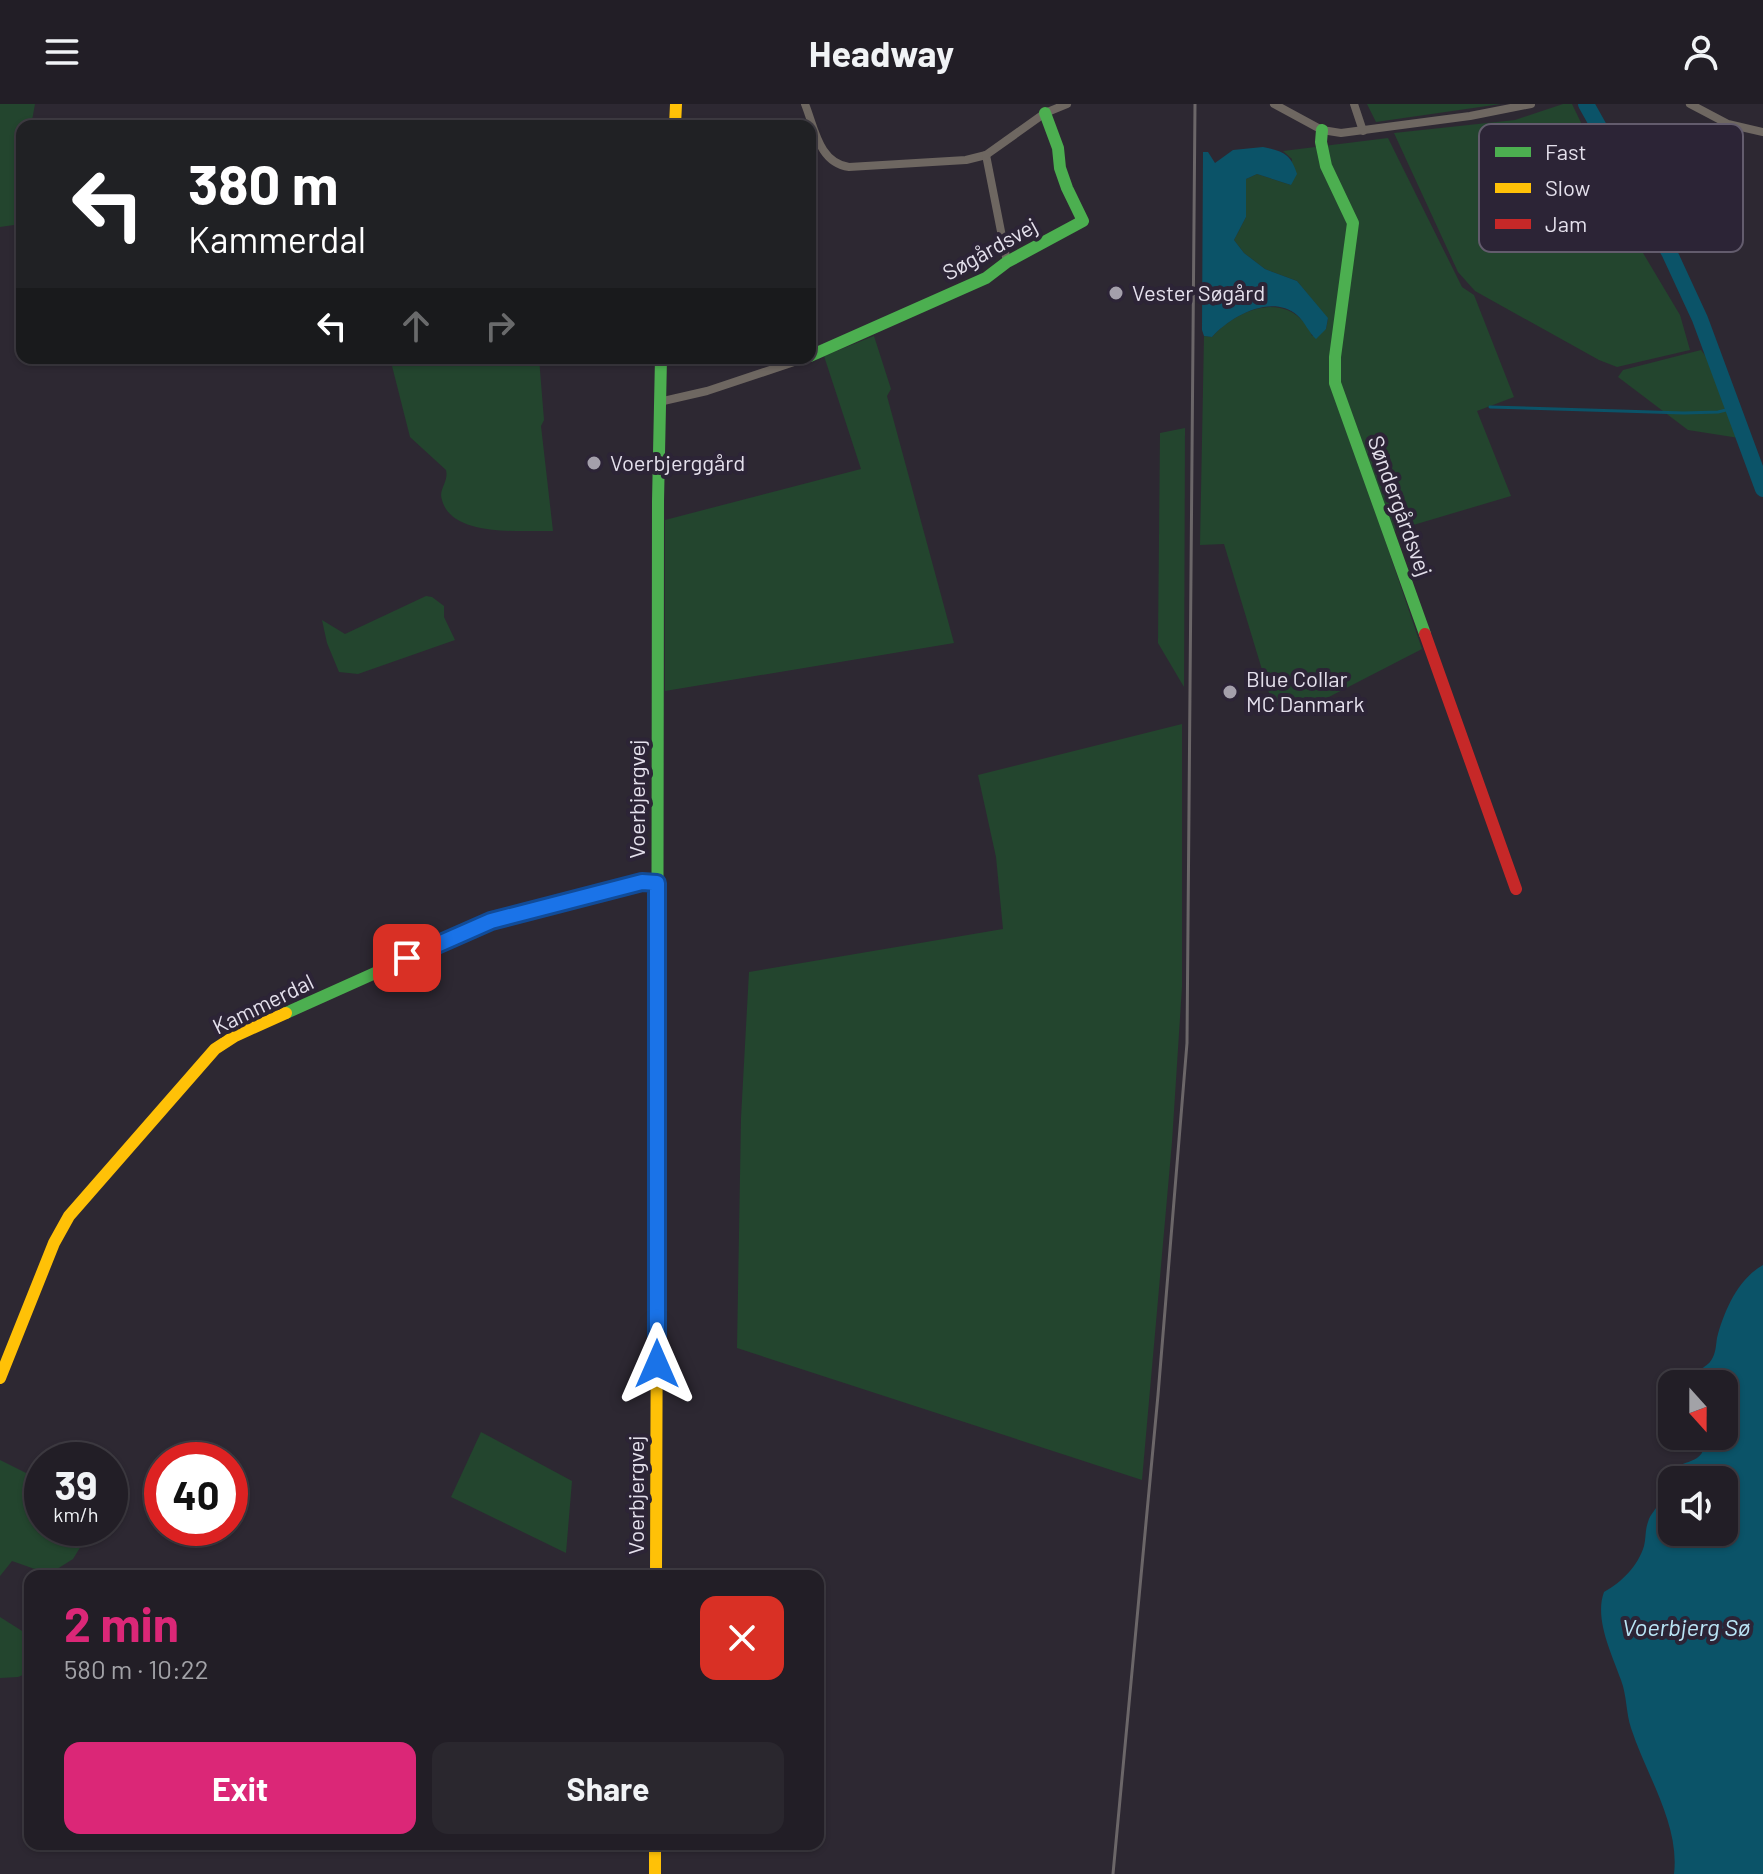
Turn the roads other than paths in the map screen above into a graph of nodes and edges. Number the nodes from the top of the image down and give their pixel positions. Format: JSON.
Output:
{"nodes":[{"id":1,"x":1067,"y":104,"type":"edge"},
{"id":2,"x":1274,"y":104,"type":"edge"},
{"id":3,"x":1354,"y":104,"type":"edge"},
{"id":4,"x":1531,"y":104,"type":"edge"},
{"id":5,"x":1690,"y":104,"type":"edge"},
{"id":6,"x":1045,"y":113,"type":"junction"},
{"id":7,"x":1728,"y":124,"type":"edge"},
{"id":8,"x":1743,"y":127,"type":"edge"},
{"id":9,"x":1322,"y":130,"type":"junction"},
{"id":10,"x":1363,"y":131,"type":"junction"},
{"id":11,"x":1763,"y":132,"type":"edge"},
{"id":12,"x":816,"y":133,"type":"edge"},
{"id":13,"x":986,"y":155,"type":"junction"},
{"id":14,"x":1007,"y":262,"type":"junction"},
{"id":15,"x":816,"y":353,"type":"edge"},
{"id":16,"x":661,"y":364,"type":"edge"},
{"id":17,"x":787,"y":364,"type":"edge"},
{"id":18,"x":659,"y":402,"type":"junction"},
{"id":19,"x":657,"y":883,"type":"junction"},
{"id":20,"x":1516,"y":889,"type":"dead end"},
{"id":21,"x":0,"y":1378,"type":"edge"},
{"id":22,"x":656,"y":1570,"type":"edge"},
{"id":23,"x":655,"y":1850,"type":"edge"},
{"id":24,"x":655,"y":1874,"type":"edge"}],
"edges":[{"from":1,"to":6,"type":"street"},
{"from":2,"to":9,"type":"street"},
{"from":3,"to":10,"type":"street"},
{"from":4,"to":10,"type":"street"},
{"from":5,"to":7,"type":"street"},
{"from":6,"to":13,"type":"street"},
{"from":6,"to":14,"type":"street","name":"Søgårdsvej"},
{"from":8,"to":11,"type":"street"},
{"from":9,"to":10,"type":"street"},
{"from":9,"to":20,"type":"street","name":"Søndergårdsvej"},
{"from":12,"to":13,"type":"street"},
{"from":13,"to":14,"type":"street"},
{"from":14,"to":15,"type":"street","name":"Søgårdsvej"},
{"from":16,"to":18,"type":"street","name":"Voerbjergvej"},
{"from":17,"to":18,"type":"street","name":"Søgårdsvej"},
{"from":18,"to":19,"type":"street","name":"Voerbjergvej"},
{"from":19,"to":21,"type":"street","name":"Kammerdal"},
{"from":19,"to":22,"type":"street","name":"Voerbjergvej"},
{"from":23,"to":24,"type":"street"}]}
